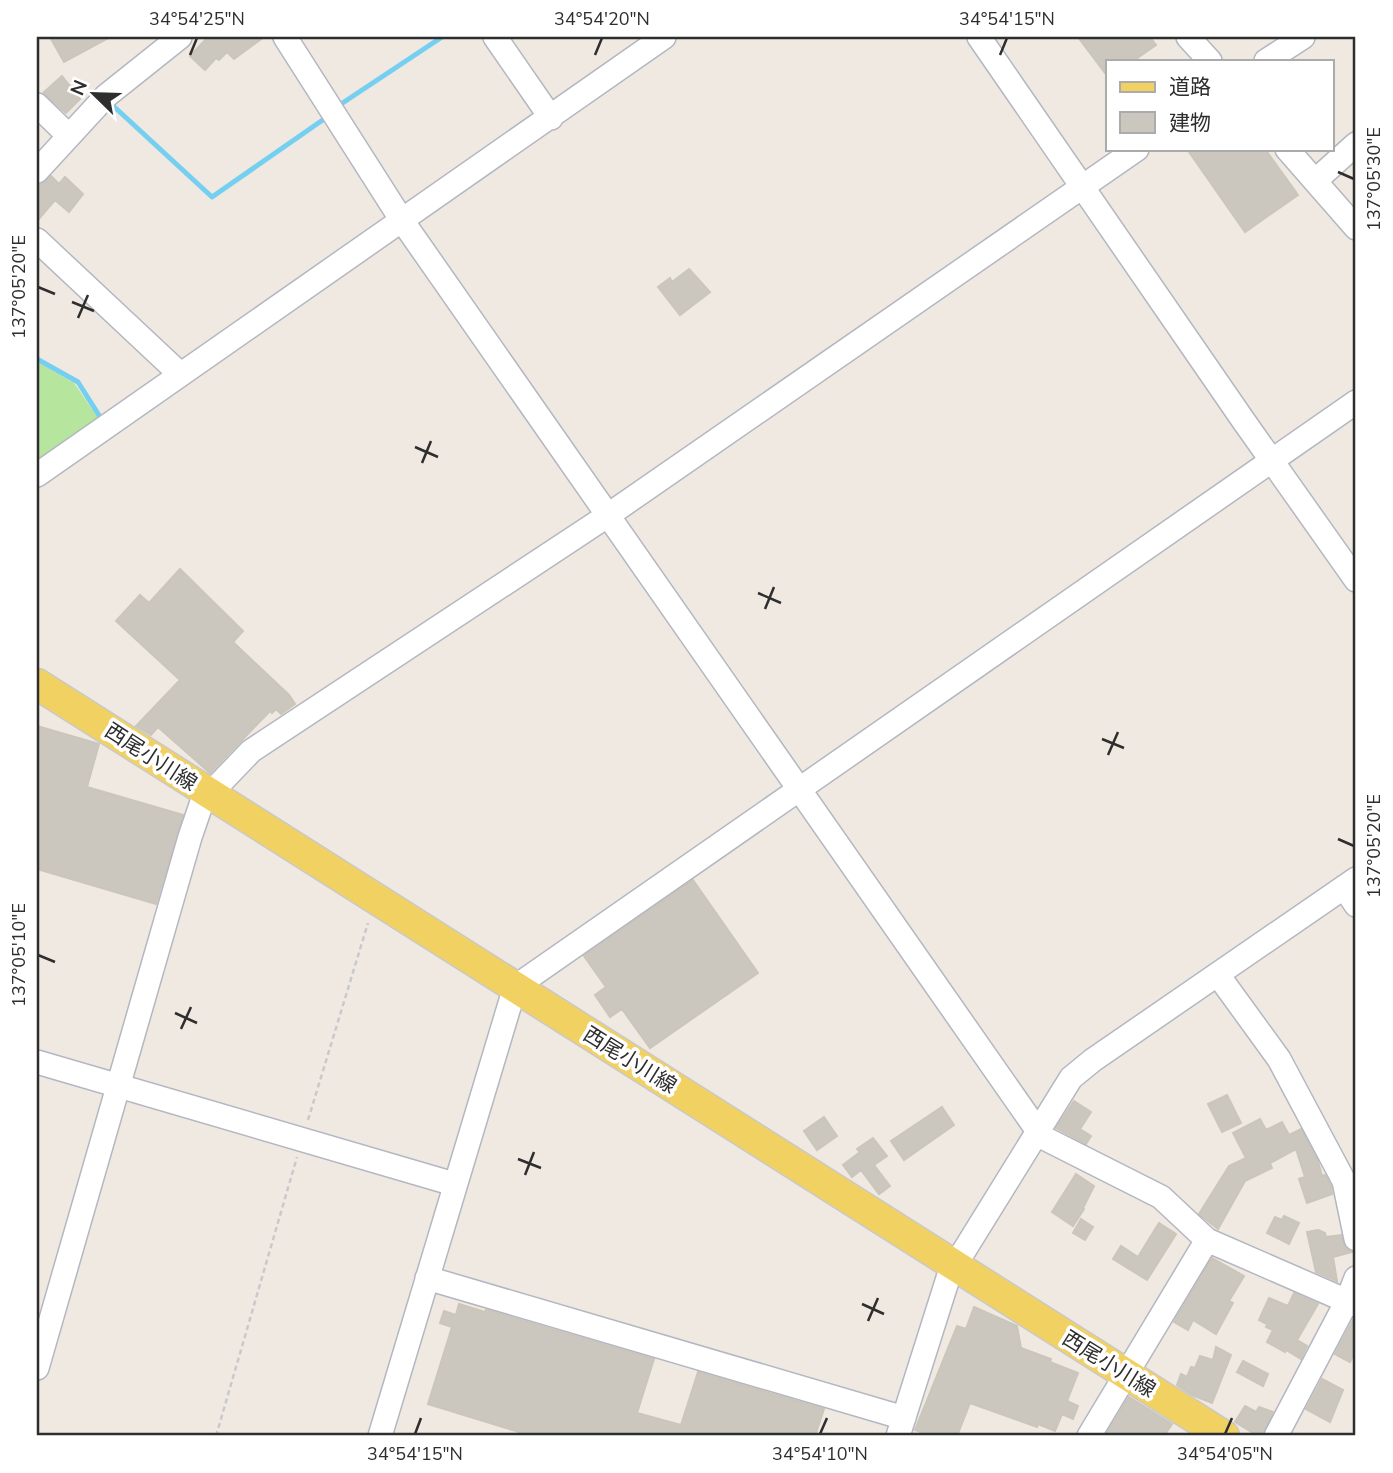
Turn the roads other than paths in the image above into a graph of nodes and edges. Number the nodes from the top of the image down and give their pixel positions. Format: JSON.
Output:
{"nodes":[{"id":1,"x":180,"y":37,"type":"edge"},
{"id":2,"x":285,"y":37,"type":"edge"},
{"id":3,"x":495,"y":37,"type":"edge"},
{"id":4,"x":664,"y":37,"type":"edge"},
{"id":5,"x":979,"y":37,"type":"edge"},
{"id":6,"x":1188,"y":37,"type":"edge"},
{"id":7,"x":1303,"y":37,"type":"edge"},
{"id":8,"x":1208,"y":60,"type":"edge"},
{"id":9,"x":1268,"y":60,"type":"edge"},
{"id":10,"x":37,"y":105,"type":"edge"},
{"id":11,"x":551,"y":118,"type":"junction"},
{"id":12,"x":69,"y":136,"type":"junction"},
{"id":13,"x":1356,"y":144,"type":"edge"},
{"id":14,"x":1136,"y":150,"type":"edge"},
{"id":15,"x":1288,"y":150,"type":"edge"},
{"id":16,"x":37,"y":172,"type":"edge"},
{"id":17,"x":1315,"y":181,"type":"junction"},
{"id":18,"x":1082,"y":187,"type":"junction"},
{"id":19,"x":401,"y":219,"type":"junction"},
{"id":20,"x":1356,"y":228,"type":"edge"},
{"id":21,"x":37,"y":240,"type":"edge"},
{"id":22,"x":180,"y":374,"type":"junction"},
{"id":23,"x":1356,"y":402,"type":"edge"},
{"id":24,"x":1273,"y":461,"type":"junction"},
{"id":25,"x":37,"y":475,"type":"edge"},
{"id":26,"x":607,"y":516,"type":"junction"},
{"id":27,"x":1356,"y":580,"type":"edge"},
{"id":28,"x":37,"y":684,"type":"edge"},
{"id":29,"x":797,"y":789,"type":"junction"},
{"id":30,"x":208,"y":794,"type":"junction"},
{"id":31,"x":1352,"y":890,"type":"edge"},
{"id":32,"x":1218,"y":975,"type":"junction"},
{"id":33,"x":515,"y":987,"type":"junction"},
{"id":34,"x":37,"y":1062,"type":"edge"},
{"id":35,"x":118,"y":1085,"type":"junction"},
{"id":36,"x":1037,"y":1131,"type":"junction"},
{"id":37,"x":454,"y":1184,"type":"junction"},
{"id":38,"x":1356,"y":1239,"type":"edge"},
{"id":39,"x":1207,"y":1240,"type":"junction"},
{"id":40,"x":954,"y":1265,"type":"junction"},
{"id":41,"x":427,"y":1278,"type":"junction"},
{"id":42,"x":1356,"y":1278,"type":"edge"},
{"id":43,"x":1352,"y":1303,"type":"edge"},
{"id":44,"x":37,"y":1368,"type":"edge"},
{"id":45,"x":1125,"y":1374,"type":"junction"},
{"id":46,"x":901,"y":1427,"type":"edge"},
{"id":47,"x":380,"y":1436,"type":"edge"},
{"id":48,"x":1089,"y":1436,"type":"edge"},
{"id":49,"x":1224,"y":1436,"type":"edge"},
{"id":50,"x":1276,"y":1436,"type":"edge"}],
"edges":[{"from":1,"to":12,"type":"street"},
{"from":2,"to":19,"type":"street"},
{"from":3,"to":11,"type":"street"},
{"from":4,"to":11,"type":"street"},
{"from":5,"to":18,"type":"street"},
{"from":6,"to":8,"type":"street"},
{"from":7,"to":9,"type":"street"},
{"from":10,"to":12,"type":"street"},
{"from":11,"to":19,"type":"street"},
{"from":12,"to":16,"type":"street"},
{"from":13,"to":17,"type":"street"},
{"from":14,"to":18,"type":"street"},
{"from":15,"to":17,"type":"street"},
{"from":17,"to":20,"type":"street"},
{"from":18,"to":24,"type":"street"},
{"from":18,"to":26,"type":"street"},
{"from":19,"to":22,"type":"street"},
{"from":19,"to":26,"type":"street"},
{"from":21,"to":22,"type":"street"},
{"from":22,"to":25,"type":"street"},
{"from":23,"to":24,"type":"street"},
{"from":24,"to":27,"type":"street"},
{"from":24,"to":29,"type":"street"},
{"from":26,"to":29,"type":"street"},
{"from":26,"to":30,"type":"street"},
{"from":28,"to":30,"type":"main road","name":"西尾小川線"},
{"from":29,"to":33,"type":"street"},
{"from":29,"to":36,"type":"street"},
{"from":30,"to":33,"type":"main road","name":"西尾小川線"},
{"from":30,"to":35,"type":"street"},
{"from":31,"to":32,"type":"street"},
{"from":32,"to":36,"type":"street"},
{"from":32,"to":38,"type":"street"},
{"from":33,"to":37,"type":"street"},
{"from":33,"to":40,"type":"main road","name":"西尾小川線"},
{"from":34,"to":35,"type":"street"},
{"from":35,"to":37,"type":"street"},
{"from":35,"to":44,"type":"street"},
{"from":36,"to":39,"type":"street"},
{"from":36,"to":40,"type":"street"},
{"from":37,"to":41,"type":"street"},
{"from":39,"to":43,"type":"street"},
{"from":39,"to":45,"type":"street"},
{"from":40,"to":45,"type":"main road","name":"西尾小川線"},
{"from":40,"to":46,"type":"street"},
{"from":41,"to":46,"type":"street"},
{"from":41,"to":47,"type":"street"},
{"from":42,"to":43,"type":"street"},
{"from":43,"to":50,"type":"street"},
{"from":45,"to":48,"type":"street"},
{"from":45,"to":49,"type":"main road","name":"西尾小川線"}]}
